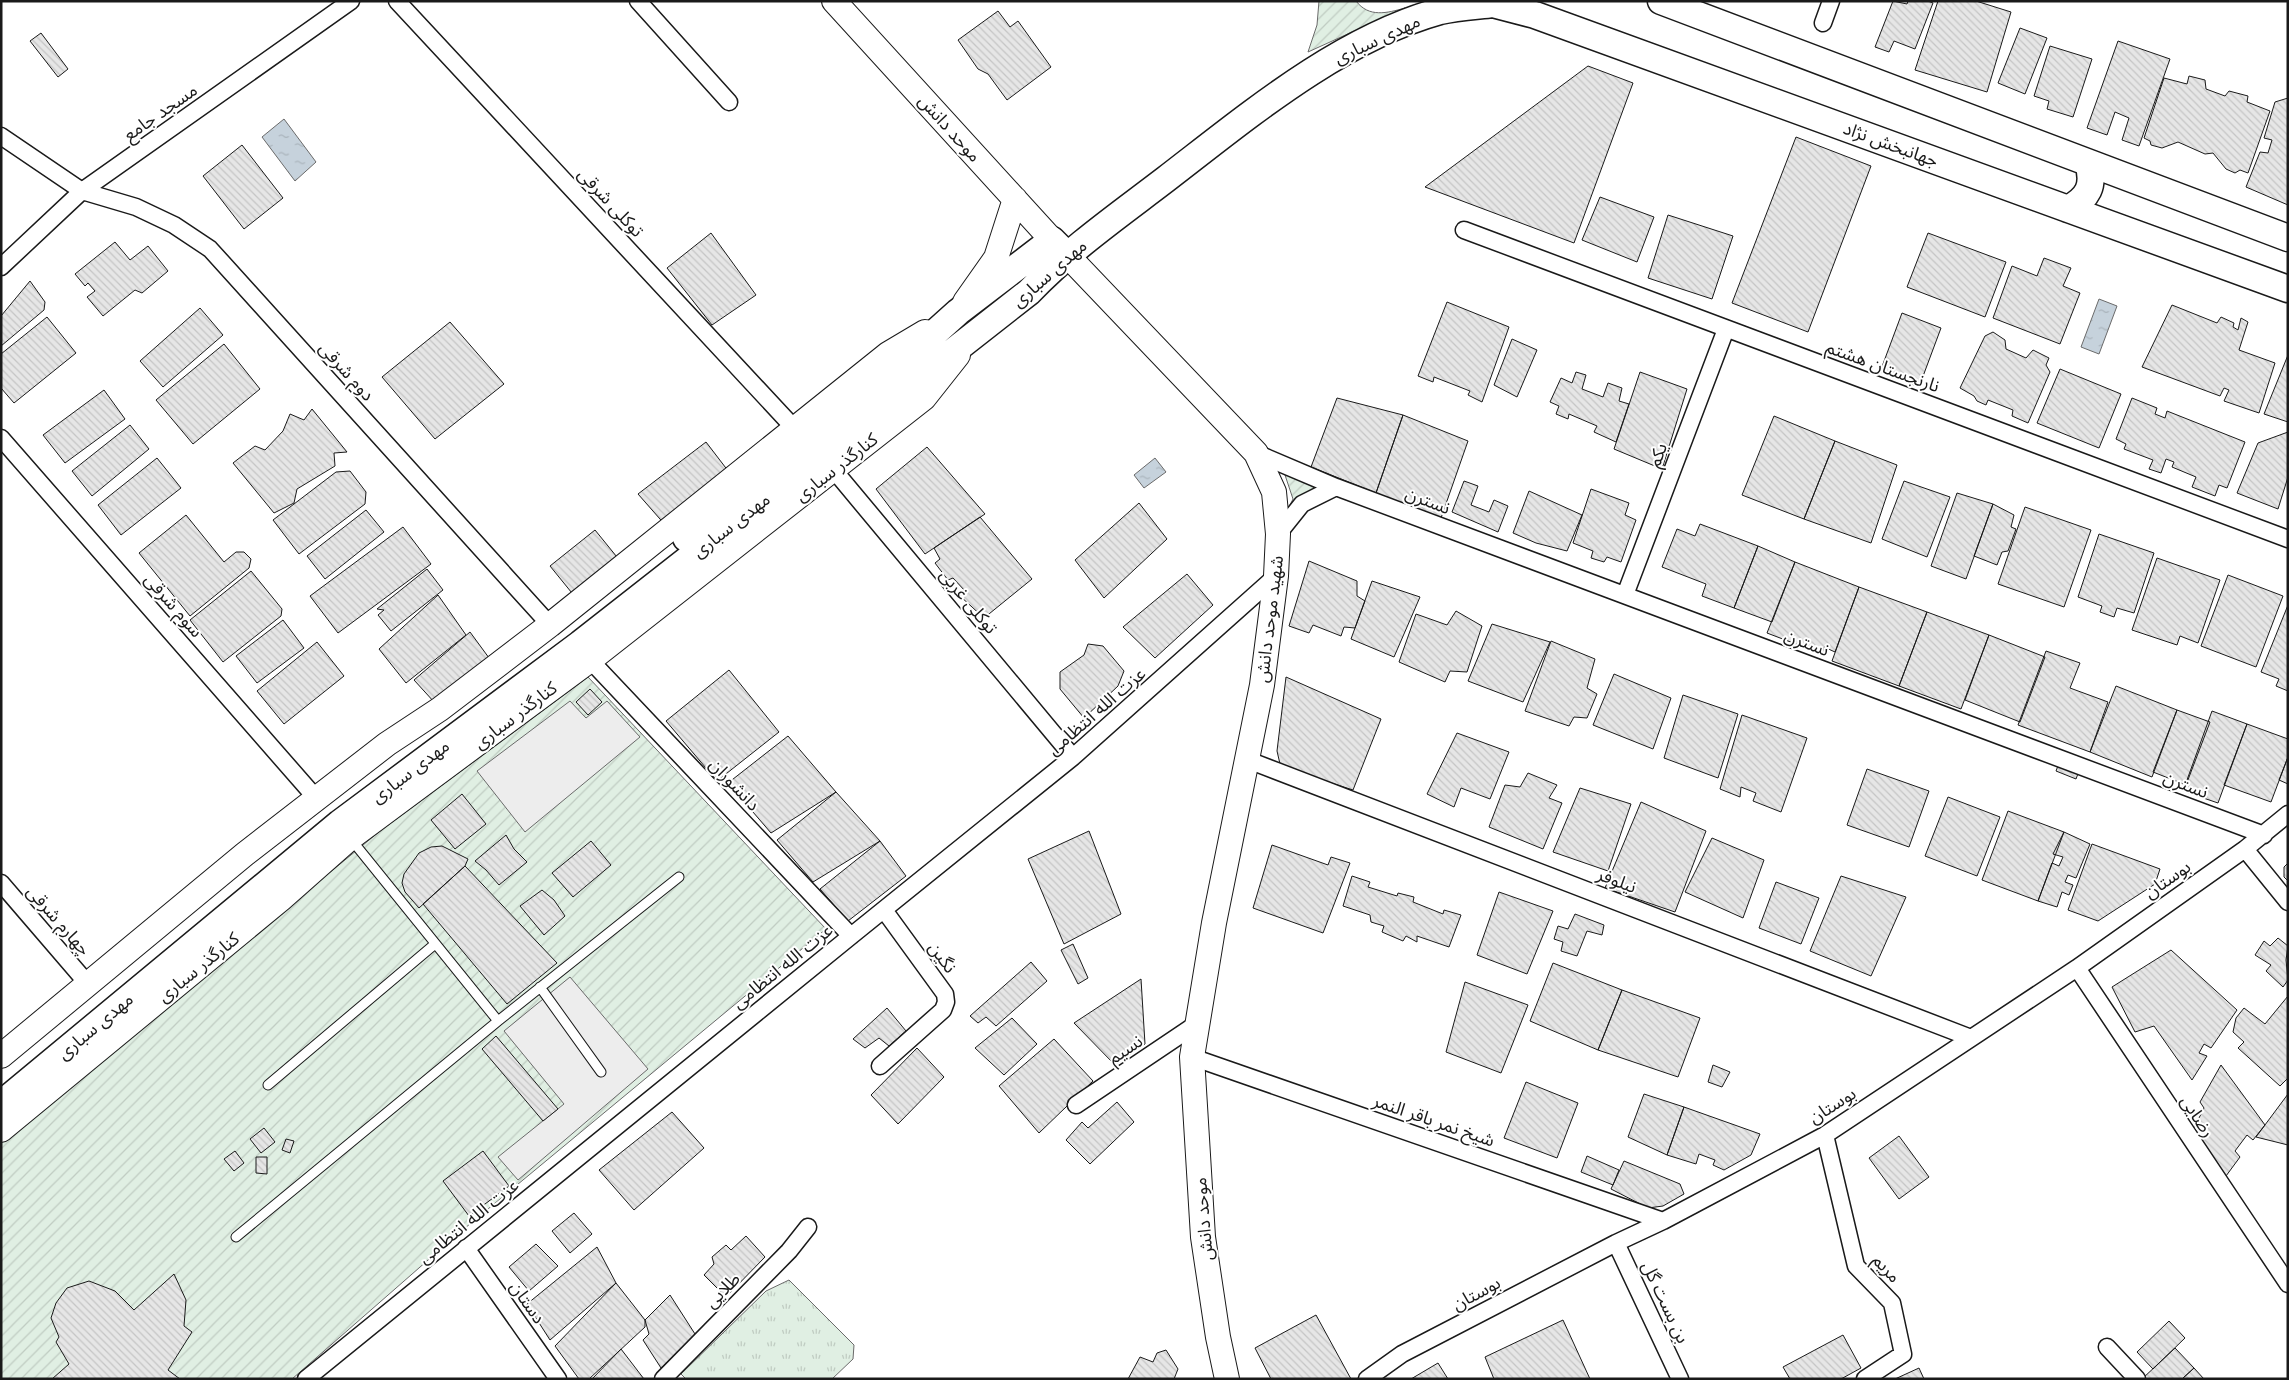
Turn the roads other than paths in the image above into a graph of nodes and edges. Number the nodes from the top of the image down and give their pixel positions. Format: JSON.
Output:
{"nodes":[{"id":1,"x":351,"y":1,"type":"edge"},
{"id":2,"x":397,"y":1,"type":"edge"},
{"id":3,"x":638,"y":1,"type":"edge"},
{"id":4,"x":834,"y":1,"type":"edge"},
{"id":5,"x":1661,"y":1,"type":"edge"},
{"id":6,"x":1831,"y":1,"type":"edge"},
{"id":7,"x":1487,"y":3,"type":"edge"},
{"id":8,"x":1824,"y":23,"type":"dead end"},
{"id":9,"x":729,"y":102,"type":"dead end"},
{"id":10,"x":1,"y":136,"type":"edge"},
{"id":11,"x":2088,"y":163,"type":"junction"},
{"id":12,"x":82,"y":191,"type":"junction"},
{"id":13,"x":1015,"y":199,"type":"junction"},
{"id":14,"x":2068,"y":209,"type":"junction"},
{"id":15,"x":1464,"y":230,"type":"dead end"},
{"id":16,"x":2288,"y":238,"type":"edge"},
{"id":17,"x":1059,"y":247,"type":"junction"},
{"id":18,"x":1,"y":266,"type":"edge"},
{"id":19,"x":2288,"y":289,"type":"edge"},
{"id":20,"x":958,"y":312,"type":"junction"},
{"id":21,"x":1726,"y":329,"type":"junction"},
{"id":22,"x":975,"y":333,"type":"junction"},
{"id":23,"x":795,"y":429,"type":"junction"},
{"id":24,"x":1,"y":438,"type":"edge"},
{"id":25,"x":1256,"y":453,"type":"junction"},
{"id":26,"x":833,"y":470,"type":"junction"},
{"id":27,"x":1336,"y":487,"type":"junction"},
{"id":28,"x":1278,"y":534,"type":"junction"},
{"id":29,"x":2288,"y":539,"type":"edge"},
{"id":30,"x":1276,"y":576,"type":"junction"},
{"id":31,"x":1625,"y":595,"type":"junction"},
{"id":32,"x":550,"y":625,"type":"junction"},
{"id":33,"x":590,"y":660,"type":"junction"},
{"id":34,"x":1074,"y":757,"type":"junction"},
{"id":35,"x":1248,"y":760,"type":"junction"},
{"id":36,"x":316,"y":798,"type":"junction"},
{"id":37,"x":2288,"y":814,"type":"edge"},
{"id":38,"x":2264,"y":834,"type":"junction"},
{"id":39,"x":350,"y":838,"type":"junction"},
{"id":40,"x":2245,"y":849,"type":"junction"},
{"id":41,"x":679,"y":877,"type":"dead end"},
{"id":42,"x":1,"y":883,"type":"edge"},
{"id":43,"x":2288,"y":902,"type":"edge"},
{"id":44,"x":884,"y":910,"type":"junction"},
{"id":45,"x":851,"y":936,"type":"junction"},
{"id":46,"x":435,"y":944,"type":"junction"},
{"id":47,"x":2077,"y":968,"type":"junction"},
{"id":48,"x":87,"y":983,"type":"junction"},
{"id":49,"x":540,"y":987,"type":"junction"},
{"id":50,"x":498,"y":1021,"type":"junction"},
{"id":51,"x":1196,"y":1025,"type":"junction"},
{"id":52,"x":1972,"y":1038,"type":"junction"},
{"id":53,"x":1,"y":1056,"type":"edge"},
{"id":54,"x":1192,"y":1057,"type":"junction"},
{"id":55,"x":880,"y":1066,"type":"dead end"},
{"id":56,"x":602,"y":1072,"type":"dead end"},
{"id":57,"x":1,"y":1083,"type":"edge"},
{"id":58,"x":268,"y":1085,"type":"dead end"},
{"id":59,"x":1,"y":1104,"type":"edge"},
{"id":60,"x":1076,"y":1105,"type":"dead end"},
{"id":61,"x":1,"y":1130,"type":"edge"},
{"id":62,"x":1825,"y":1134,"type":"junction"},
{"id":63,"x":1663,"y":1221,"type":"junction"},
{"id":64,"x":808,"y":1227,"type":"dead end"},
{"id":65,"x":236,"y":1237,"type":"dead end"},
{"id":66,"x":1616,"y":1243,"type":"junction"},
{"id":67,"x":466,"y":1248,"type":"junction"},
{"id":68,"x":2288,"y":1284,"type":"edge"},
{"id":69,"x":2107,"y":1346,"type":"dead end"},
{"id":70,"x":306,"y":1379,"type":"edge"},
{"id":71,"x":558,"y":1379,"type":"edge"},
{"id":72,"x":662,"y":1379,"type":"edge"},
{"id":73,"x":1227,"y":1379,"type":"edge"},
{"id":74,"x":1367,"y":1379,"type":"edge"},
{"id":75,"x":1680,"y":1379,"type":"edge"},
{"id":76,"x":1865,"y":1379,"type":"edge"},
{"id":77,"x":2137,"y":1379,"type":"edge"}],
"edges":[{"from":1,"to":12,"type":"street","name":"مسجد جامع"},
{"from":2,"to":23,"type":"street","name":"توکلی شرقی"},
{"from":3,"to":9,"type":"street"},
{"from":4,"to":13,"type":"main road","name":"موحد دانش"},
{"from":5,"to":11,"type":"main road"},
{"from":6,"to":8,"type":"street"},
{"from":7,"to":14,"type":"main road","name":"جهانبخش نژاد"},
{"from":7,"to":17,"type":"main road","name":"مهدی سباری"},
{"from":10,"to":12,"type":"street","name":"دوم شرقی"},
{"from":11,"to":14,"type":"main road"},
{"from":11,"to":16,"type":"main road"},
{"from":12,"to":18,"type":"street","name":"مسجد جامع"},
{"from":12,"to":32,"type":"street","name":"دوم شرقی"},
{"from":13,"to":17,"type":"main road","name":"موحد دانش"},
{"from":13,"to":20,"type":"main road"},
{"from":14,"to":19,"type":"main road","name":"جهانبخش نژاد"},
{"from":15,"to":21,"type":"street","name":"نارنجستان هشتم"},
{"from":17,"to":20,"type":"main road","name":"مهدی سباری"},
{"from":17,"to":22,"type":"main road","name":"مهدی سباری"},
{"from":17,"to":25,"type":"main road","name":"شهید موحد دانش"},
{"from":20,"to":23,"type":"main road"},
{"from":20,"to":57,"type":"main road","name":"مهدی سباری"},
{"from":21,"to":29,"type":"street","name":"نارنجستان هشتم"},
{"from":21,"to":31,"type":"street","name":"یکم"},
{"from":22,"to":26,"type":"main road","name":"کنارگذر سباری"},
{"from":22,"to":59,"type":"main road","name":"مهدی سباری"},
{"from":23,"to":32,"type":"main road"},
{"from":24,"to":36,"type":"street","name":"سوم شرقی"},
{"from":25,"to":27,"type":"street","name":"نسترن"},
{"from":25,"to":28,"type":"main road","name":"شهید موحد دانش"},
{"from":26,"to":33,"type":"main road","name":"کنارگذر سباری"},
{"from":26,"to":34,"type":"street","name":"توکلی غربی"},
{"from":27,"to":28,"type":"street"},
{"from":27,"to":31,"type":"street","name":"نسترن"},
{"from":28,"to":30,"type":"main road","name":"شهید موحد دانش"},
{"from":30,"to":34,"type":"street","name":"عزت الله انتظامی"},
{"from":30,"to":35,"type":"main road","name":"شهید موحد دانش"},
{"from":31,"to":38,"type":"street","name":"نسترن"},
{"from":32,"to":36,"type":"main road"},
{"from":33,"to":39,"type":"main road","name":"کنارگذر سباری"},
{"from":33,"to":45,"type":"street","name":"دانشوران"},
{"from":34,"to":44,"type":"street","name":"عزت الله انتظامی"},
{"from":35,"to":51,"type":"main road","name":"شهید موحد دانش"},
{"from":35,"to":52,"type":"street","name":"نیلوفر"},
{"from":36,"to":48,"type":"main road"},
{"from":37,"to":38,"type":"street","name":"بوستان"},
{"from":38,"to":40,"type":"street","name":"بوستان"},
{"from":39,"to":46,"type":"lane"},
{"from":39,"to":61,"type":"main road","name":"کنارگذر سباری"},
{"from":40,"to":43,"type":"street"},
{"from":40,"to":47,"type":"street","name":"بوستان"},
{"from":41,"to":49,"type":"lane"},
{"from":42,"to":48,"type":"street","name":"چهارم شرقی"},
{"from":44,"to":45,"type":"street","name":"عزت الله انتظامی"},
{"from":44,"to":55,"type":"street","name":"نگین"},
{"from":45,"to":67,"type":"street","name":"عزت الله انتظامی"},
{"from":46,"to":50,"type":"lane"},
{"from":46,"to":58,"type":"lane"},
{"from":47,"to":52,"type":"street","name":"بوستان"},
{"from":47,"to":68,"type":"street","name":"رضایی"},
{"from":48,"to":53,"type":"main road"},
{"from":49,"to":50,"type":"lane"},
{"from":49,"to":56,"type":"lane"},
{"from":50,"to":65,"type":"lane"},
{"from":51,"to":54,"type":"main road","name":"شهید موحد دانش"},
{"from":51,"to":60,"type":"street","name":"نسیم"},
{"from":52,"to":62,"type":"street","name":"بوستان"},
{"from":54,"to":63,"type":"street","name":"شیخ نمر باقر النمر"},
{"from":54,"to":73,"type":"main road","name":"موحد دانش"},
{"from":62,"to":63,"type":"street","name":"بوستان"},
{"from":62,"to":76,"type":"street","name":"مریم"},
{"from":63,"to":66,"type":"street","name":"بوستان"},
{"from":64,"to":72,"type":"street","name":"طلایی"},
{"from":66,"to":74,"type":"street","name":"بوستان"},
{"from":66,"to":75,"type":"street","name":"بن بست گل"},
{"from":67,"to":70,"type":"street","name":"عزت الله انتظامی"},
{"from":67,"to":71,"type":"street","name":"دستان"},
{"from":69,"to":77,"type":"street"}]}
